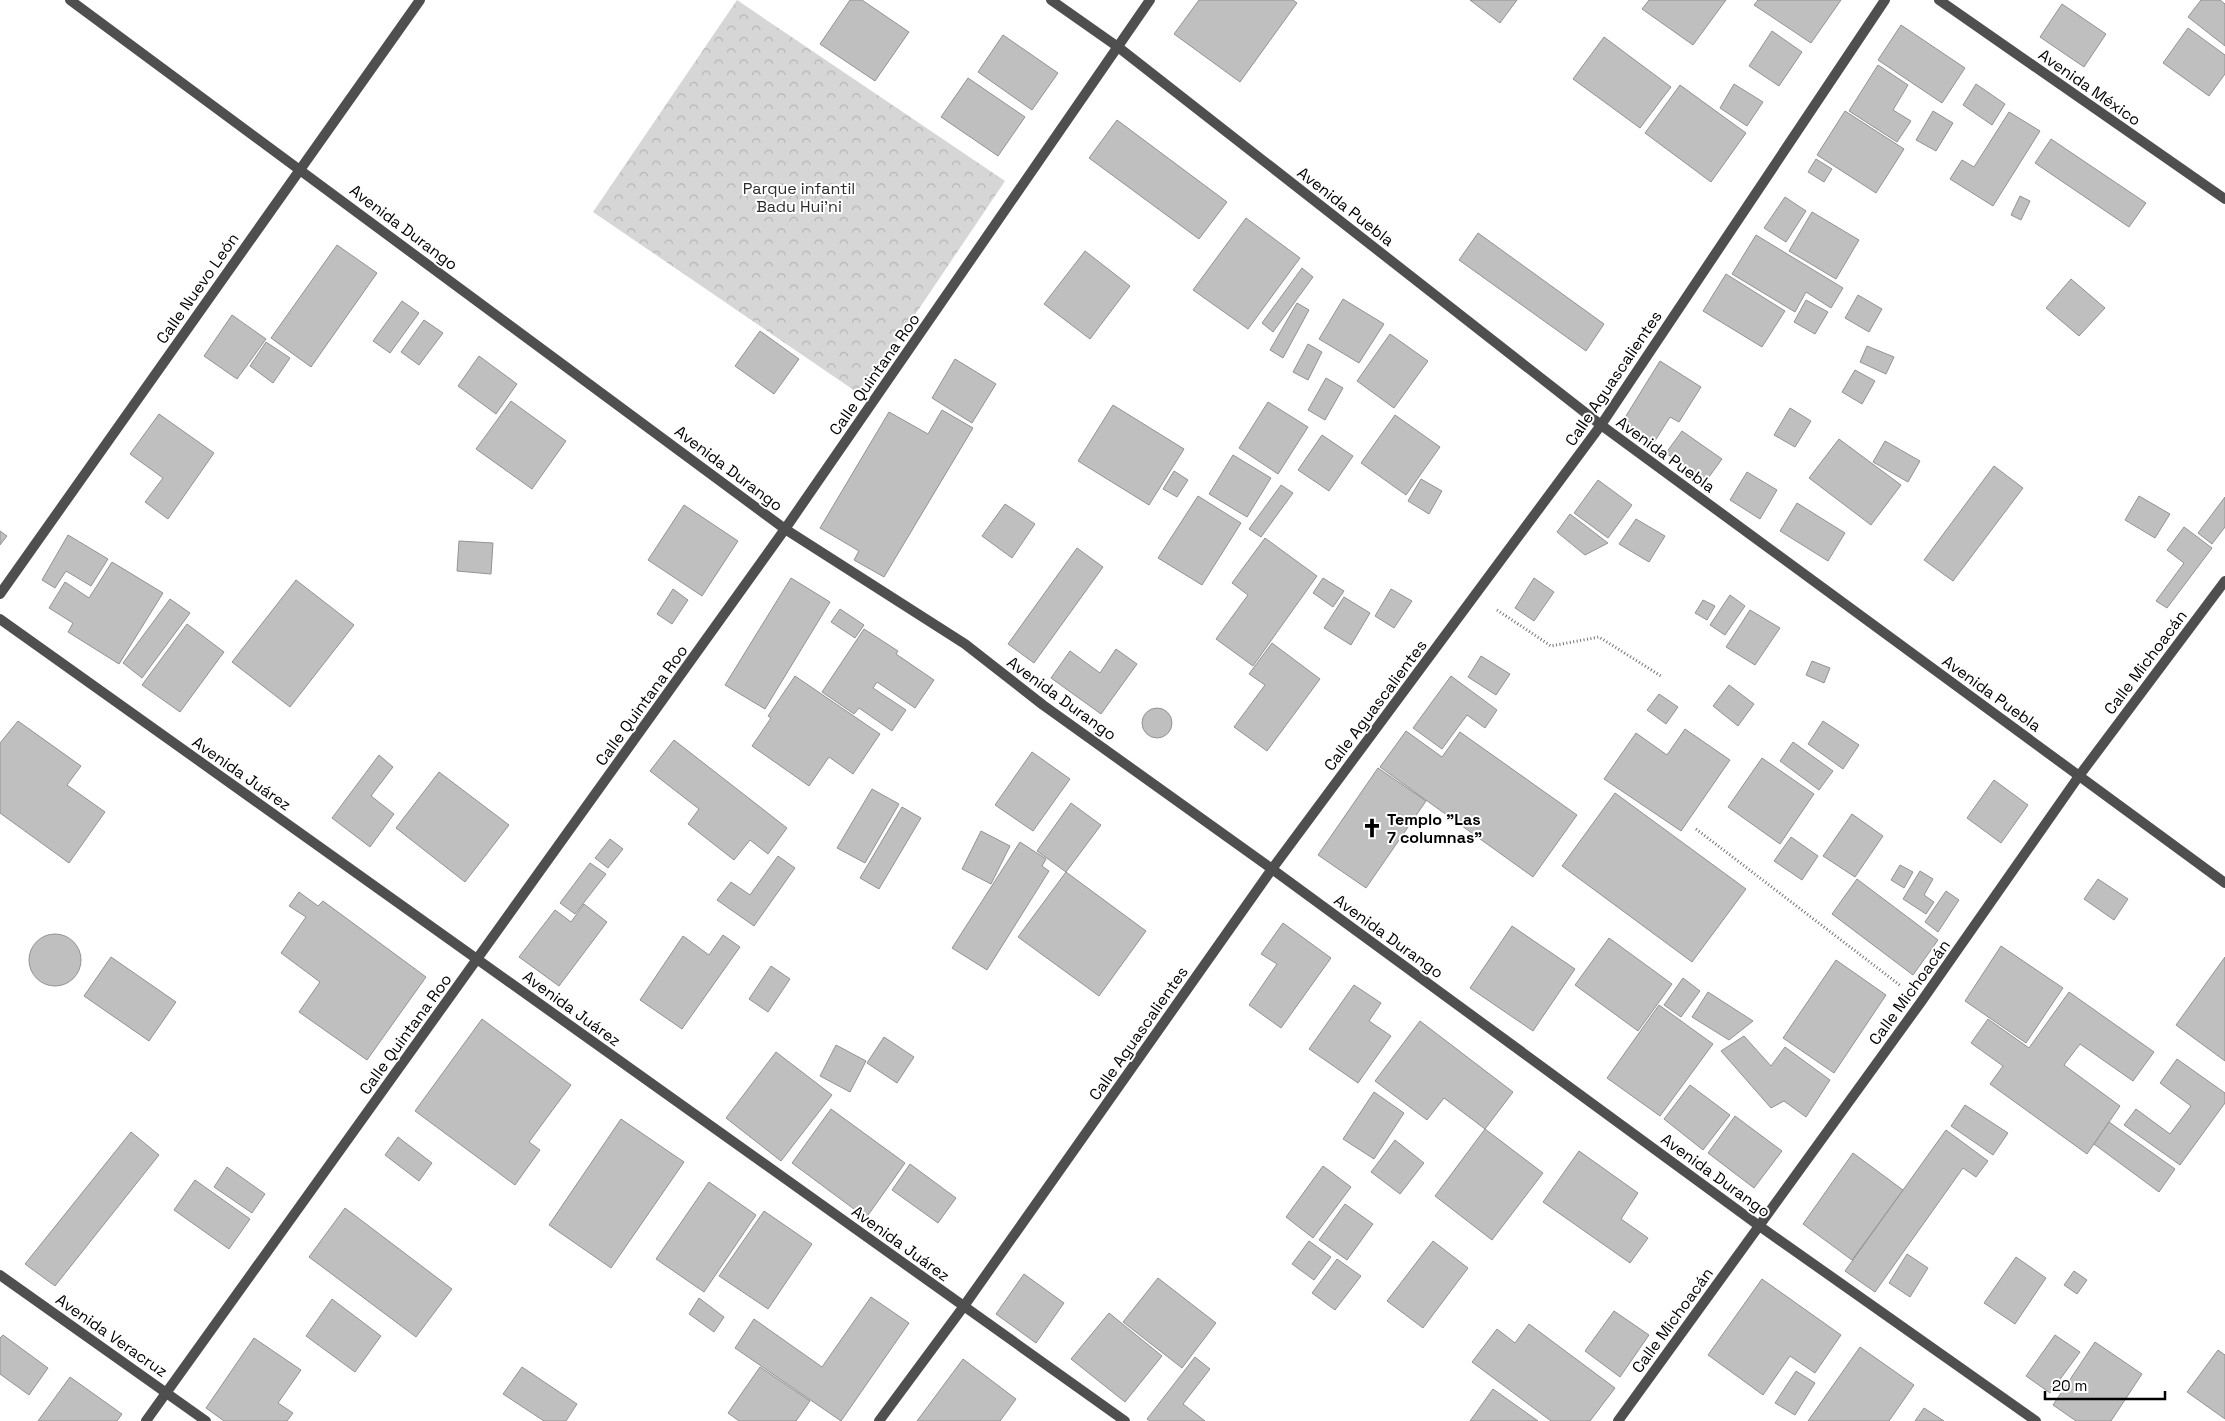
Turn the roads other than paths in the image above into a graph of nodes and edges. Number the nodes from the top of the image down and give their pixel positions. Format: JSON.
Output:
{"nodes":[{"id":1,"x":70,"y":0,"type":"edge"},
{"id":2,"x":420,"y":0,"type":"edge"},
{"id":3,"x":1051,"y":0,"type":"edge"},
{"id":4,"x":1150,"y":0,"type":"edge"},
{"id":5,"x":1885,"y":0,"type":"edge"},
{"id":6,"x":1939,"y":0,"type":"edge"},
{"id":7,"x":1118,"y":47,"type":"junction"},
{"id":8,"x":300,"y":168,"type":"junction"},
{"id":9,"x":2225,"y":199,"type":"edge"},
{"id":10,"x":1601,"y":425,"type":"junction"},
{"id":11,"x":785,"y":529,"type":"junction"},
{"id":12,"x":2225,"y":581,"type":"edge"},
{"id":13,"x":0,"y":594,"type":"edge"},
{"id":14,"x":0,"y":619,"type":"edge"},
{"id":15,"x":2079,"y":776,"type":"junction"},
{"id":16,"x":1272,"y":868,"type":"junction"},
{"id":17,"x":2225,"y":882,"type":"edge"},
{"id":18,"x":478,"y":959,"type":"junction"},
{"id":19,"x":1758,"y":1225,"type":"junction"},
{"id":20,"x":0,"y":1275,"type":"edge"},
{"id":21,"x":964,"y":1306,"type":"junction"},
{"id":22,"x":166,"y":1392,"type":"junction"},
{"id":23,"x":146,"y":1421,"type":"edge"},
{"id":24,"x":206,"y":1421,"type":"edge"},
{"id":25,"x":880,"y":1421,"type":"edge"},
{"id":26,"x":1125,"y":1421,"type":"edge"},
{"id":27,"x":1618,"y":1421,"type":"edge"},
{"id":28,"x":2036,"y":1421,"type":"edge"}],
"edges":[{"from":1,"to":8,"type":"street","name":"Avenida Durango"},
{"from":2,"to":8,"type":"street","name":"Calle Nuevo León"},
{"from":3,"to":7,"type":"street","name":"Avenida Puebla"},
{"from":4,"to":7,"type":"street","name":"Calle Quintana Roo"},
{"from":5,"to":10,"type":"street","name":"Calle Aguascalientes"},
{"from":6,"to":9,"type":"street","name":"Avenida México"},
{"from":7,"to":10,"type":"street","name":"Avenida Puebla"},
{"from":7,"to":11,"type":"street","name":"Calle Quintana Roo"},
{"from":8,"to":11,"type":"street","name":"Avenida Durango"},
{"from":8,"to":13,"type":"street","name":"Calle Nuevo León"},
{"from":10,"to":15,"type":"street","name":"Avenida Puebla"},
{"from":10,"to":16,"type":"street","name":"Calle Aguascalientes"},
{"from":11,"to":16,"type":"street","name":"Avenida Durango"},
{"from":11,"to":18,"type":"street","name":"Calle Quintana Roo"},
{"from":12,"to":15,"type":"street","name":"Calle Michoacán"},
{"from":14,"to":18,"type":"street","name":"Avenida Juárez"},
{"from":15,"to":17,"type":"street","name":"Avenida Puebla"},
{"from":15,"to":19,"type":"street","name":"Calle Michoacán"},
{"from":16,"to":19,"type":"street","name":"Avenida Durango"},
{"from":16,"to":21,"type":"street","name":"Calle Aguascalientes"},
{"from":18,"to":21,"type":"street","name":"Avenida Juárez"},
{"from":18,"to":22,"type":"street","name":"Calle Quintana Roo"},
{"from":19,"to":27,"type":"street","name":"Calle Michoacán"},
{"from":19,"to":28,"type":"street","name":"Avenida Durango"},
{"from":20,"to":22,"type":"street","name":"Avenida Veracruz"},
{"from":21,"to":25,"type":"street","name":"Calle Aguascalientes"},
{"from":21,"to":26,"type":"street","name":"Avenida Juárez"},
{"from":22,"to":23,"type":"street","name":"Calle Quintana Roo"},
{"from":22,"to":24,"type":"street","name":"Avenida Veracruz"}]}
